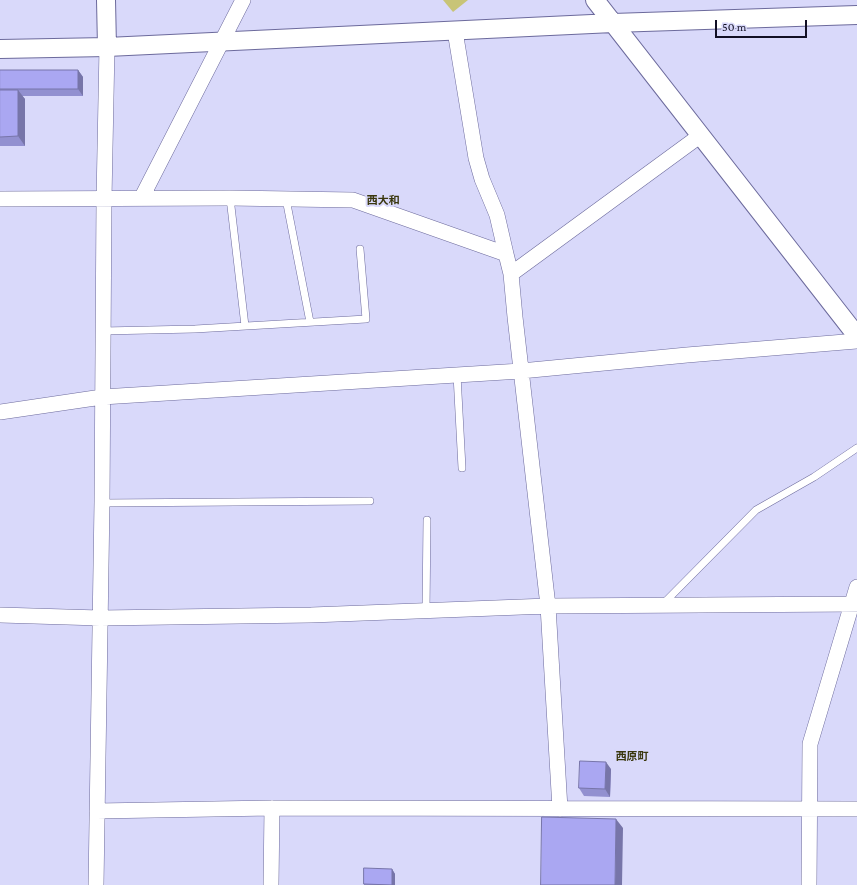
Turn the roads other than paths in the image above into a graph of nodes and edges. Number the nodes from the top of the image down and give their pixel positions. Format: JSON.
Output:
{"nodes":[{"id":1,"x":106,"y":0,"type":"edge"},
{"id":2,"x":243,"y":0,"type":"edge"},
{"id":3,"x":595,"y":0,"type":"edge"},
{"id":4,"x":857,"y":15,"type":"edge"},
{"id":5,"x":613,"y":23,"type":"junction"},
{"id":6,"x":455,"y":31,"type":"junction"},
{"id":7,"x":222,"y":42,"type":"junction"},
{"id":8,"x":107,"y":47,"type":"junction"},
{"id":9,"x":0,"y":49,"type":"edge"},
{"id":10,"x":701,"y":135,"type":"junction"},
{"id":11,"x":142,"y":198,"type":"junction"},
{"id":12,"x":230,"y":198,"type":"junction"},
{"id":13,"x":286,"y":198,"type":"junction"},
{"id":14,"x":0,"y":199,"type":"edge"},
{"id":15,"x":104,"y":199,"type":"junction"},
{"id":16,"x":360,"y":249,"type":"dead end"},
{"id":17,"x":506,"y":254,"type":"junction"},
{"id":18,"x":511,"y":274,"type":"junction"},
{"id":19,"x":310,"y":322,"type":"junction"},
{"id":20,"x":245,"y":326,"type":"junction"},
{"id":21,"x":102,"y":331,"type":"junction"},
{"id":22,"x":857,"y":336,"type":"edge"},
{"id":23,"x":857,"y":340,"type":"edge"},
{"id":24,"x":521,"y":371,"type":"junction"},
{"id":25,"x":457,"y":375,"type":"junction"},
{"id":26,"x":102,"y":397,"type":"junction"},
{"id":27,"x":0,"y":412,"type":"edge"},
{"id":28,"x":857,"y":448,"type":"edge"},
{"id":29,"x":462,"y":468,"type":"dead end"},
{"id":30,"x":370,"y":501,"type":"dead end"},
{"id":31,"x":102,"y":503,"type":"junction"},
{"id":32,"x":427,"y":520,"type":"dead end"},
{"id":33,"x":857,"y":587,"type":"edge"},
{"id":34,"x":854,"y":604,"type":"edge"},
{"id":35,"x":662,"y":605,"type":"junction"},
{"id":36,"x":548,"y":606,"type":"junction"},
{"id":37,"x":426,"y":611,"type":"junction"},
{"id":38,"x":0,"y":615,"type":"edge"},
{"id":39,"x":100,"y":618,"type":"junction"},
{"id":40,"x":272,"y":808,"type":"junction"},
{"id":41,"x":560,"y":809,"type":"junction"},
{"id":42,"x":857,"y":809,"type":"edge"},
{"id":43,"x":810,"y":810,"type":"junction"},
{"id":44,"x":97,"y":811,"type":"junction"},
{"id":45,"x":96,"y":885,"type":"edge"},
{"id":46,"x":271,"y":885,"type":"edge"},
{"id":47,"x":808,"y":885,"type":"edge"}],
"edges":[{"from":1,"to":8,"type":"street"},
{"from":2,"to":7,"type":"street"},
{"from":3,"to":5,"type":"street"},
{"from":4,"to":5,"type":"street"},
{"from":5,"to":6,"type":"street"},
{"from":5,"to":10,"type":"street"},
{"from":6,"to":7,"type":"street"},
{"from":6,"to":17,"type":"street"},
{"from":7,"to":8,"type":"street"},
{"from":7,"to":11,"type":"street"},
{"from":8,"to":9,"type":"street"},
{"from":8,"to":15,"type":"street"},
{"from":10,"to":18,"type":"street"},
{"from":10,"to":22,"type":"street"},
{"from":11,"to":12,"type":"street"},
{"from":11,"to":15,"type":"street"},
{"from":12,"to":13,"type":"street"},
{"from":12,"to":20,"type":"lane"},
{"from":13,"to":17,"type":"street"},
{"from":13,"to":19,"type":"lane"},
{"from":14,"to":15,"type":"street"},
{"from":15,"to":21,"type":"street"},
{"from":16,"to":19,"type":"lane"},
{"from":17,"to":18,"type":"street"},
{"from":18,"to":24,"type":"street"},
{"from":19,"to":20,"type":"lane"},
{"from":20,"to":21,"type":"lane"},
{"from":21,"to":26,"type":"street"},
{"from":23,"to":24,"type":"street"},
{"from":24,"to":25,"type":"street"},
{"from":24,"to":36,"type":"street"},
{"from":25,"to":26,"type":"street"},
{"from":25,"to":29,"type":"lane"},
{"from":26,"to":27,"type":"street"},
{"from":26,"to":31,"type":"street"},
{"from":28,"to":35,"type":"lane"},
{"from":30,"to":31,"type":"lane"},
{"from":31,"to":39,"type":"street"},
{"from":32,"to":37,"type":"lane"},
{"from":33,"to":34,"type":"street"},
{"from":34,"to":35,"type":"street"},
{"from":34,"to":43,"type":"street"},
{"from":35,"to":36,"type":"street"},
{"from":36,"to":37,"type":"street"},
{"from":36,"to":41,"type":"street"},
{"from":37,"to":39,"type":"street"},
{"from":38,"to":39,"type":"street"},
{"from":39,"to":44,"type":"street"},
{"from":40,"to":41,"type":"street"},
{"from":40,"to":44,"type":"street"},
{"from":40,"to":46,"type":"street"},
{"from":41,"to":43,"type":"street"},
{"from":42,"to":43,"type":"street"},
{"from":43,"to":47,"type":"street"},
{"from":44,"to":45,"type":"street"}]}
